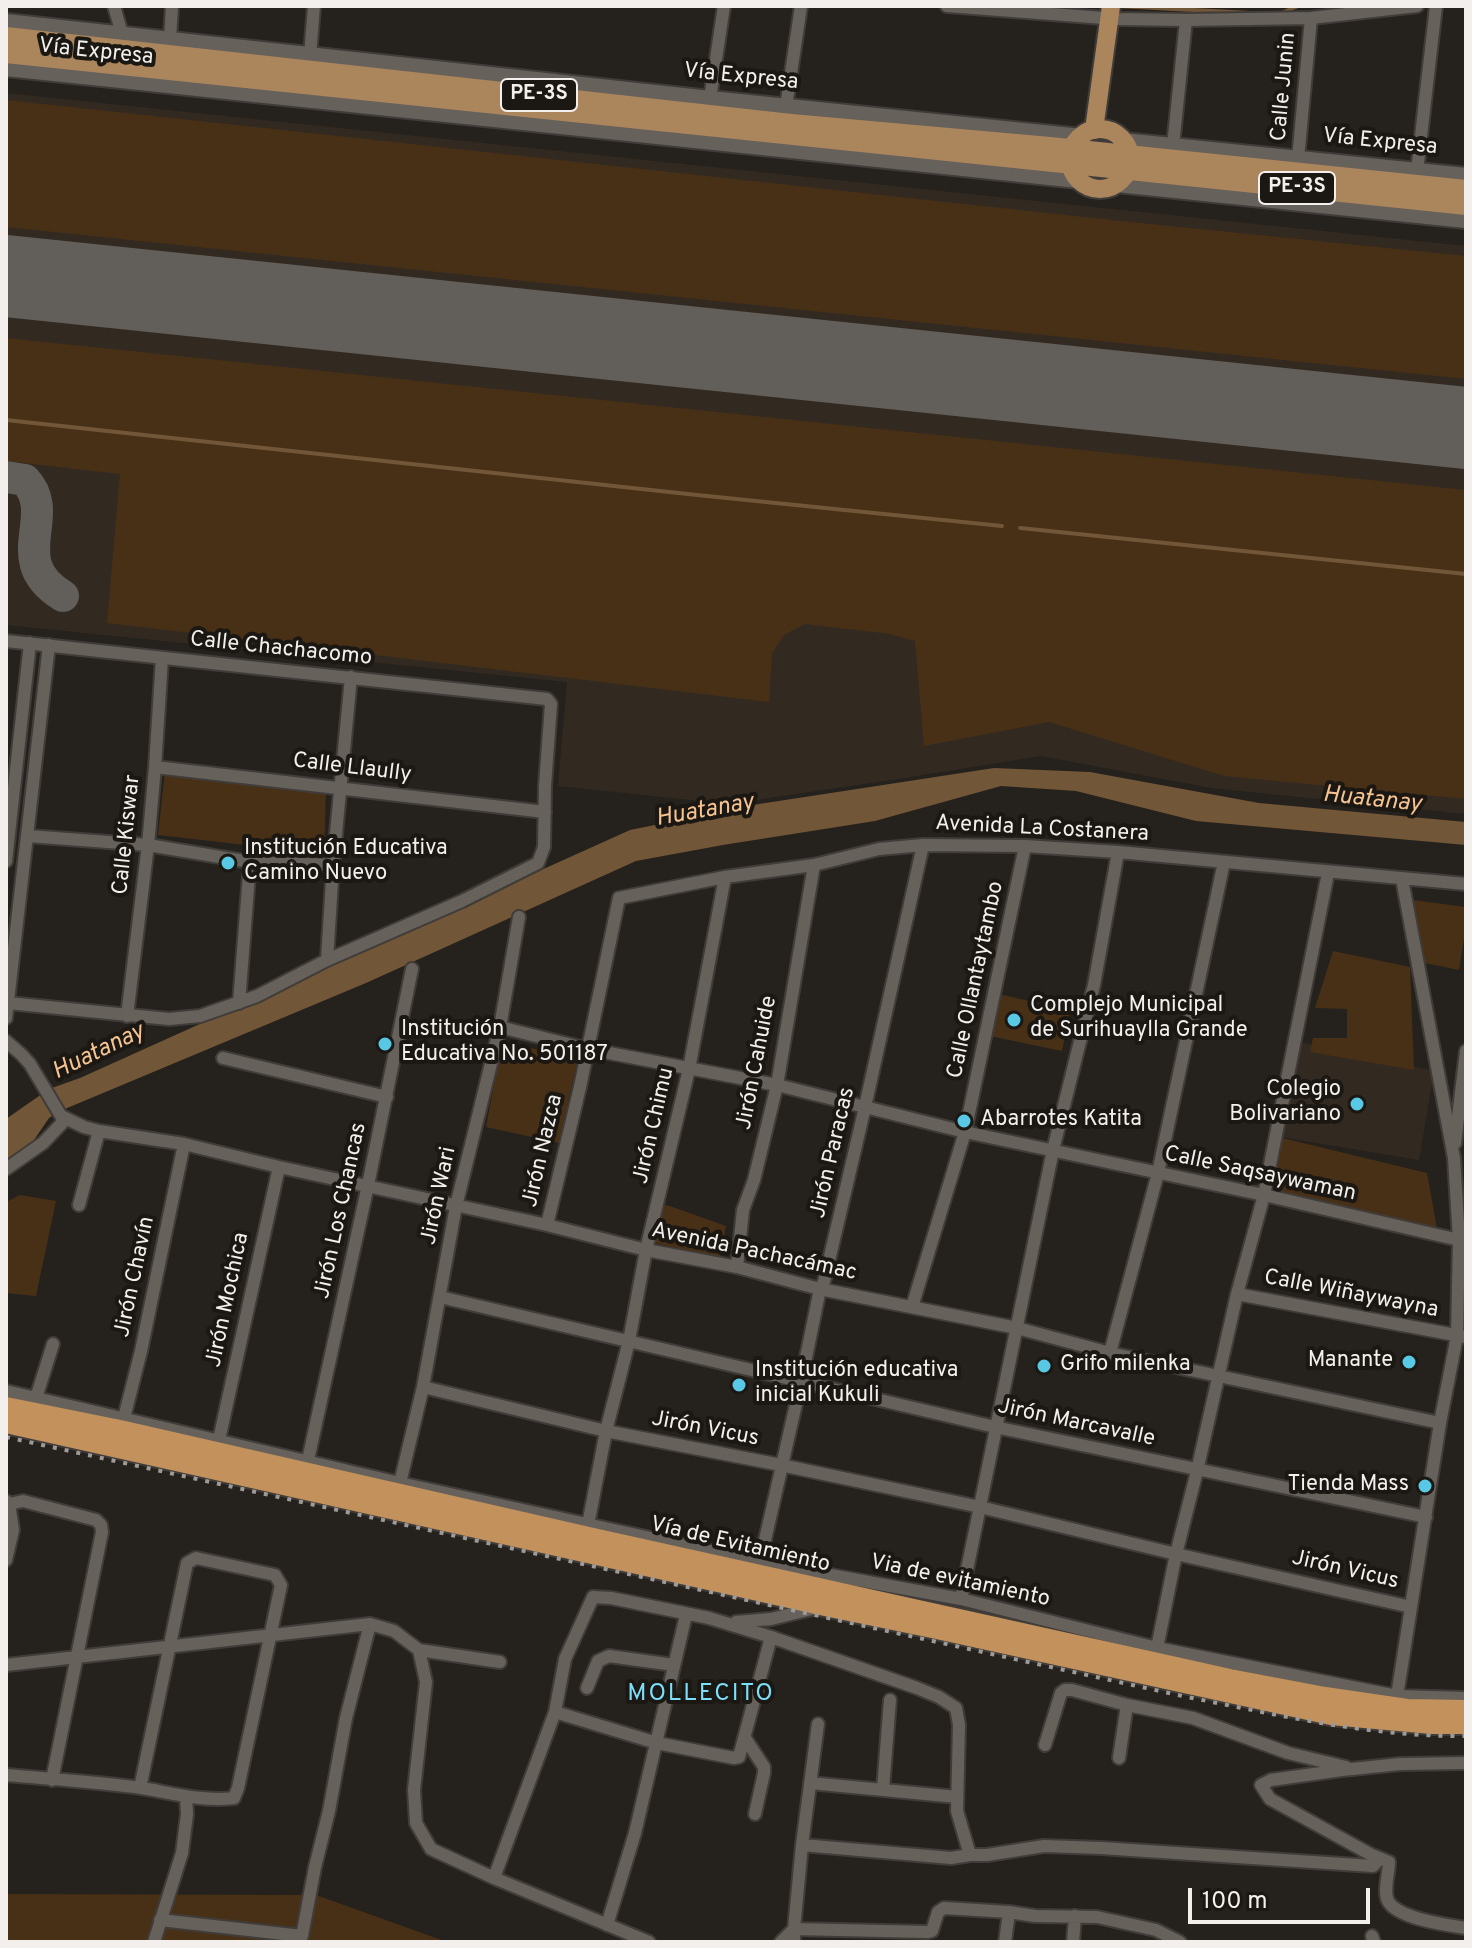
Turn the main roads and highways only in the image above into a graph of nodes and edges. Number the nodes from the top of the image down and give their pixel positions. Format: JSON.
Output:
{"nodes":[{"id":1,"x":1114,"y":13,"type":"edge"},
{"id":2,"x":6,"y":22,"type":"edge"},
{"id":3,"x":6,"y":36,"type":"edge"},
{"id":4,"x":6,"y":54,"type":"edge"},
{"id":5,"x":6,"y":68,"type":"edge"},
{"id":6,"x":476,"y":74,"type":"junction"},
{"id":7,"x":592,"y":86,"type":"junction"},
{"id":8,"x":426,"y":90,"type":"junction"},
{"id":9,"x":639,"y":114,"type":"junction"},
{"id":10,"x":468,"y":116,"type":"junction"},
{"id":11,"x":588,"y":128,"type":"junction"},
{"id":12,"x":1100,"y":154,"type":"junction"},
{"id":13,"x":1466,"y":179,"type":"edge"},
{"id":14,"x":1466,"y":189,"type":"edge"},
{"id":15,"x":1435,"y":194,"type":"junction"},
{"id":16,"x":1466,"y":206,"type":"edge"},
{"id":17,"x":1466,"y":217,"type":"edge"},
{"id":18,"x":6,"y":1407,"type":"edge"},
{"id":19,"x":6,"y":1423,"type":"edge"},
{"id":20,"x":1466,"y":1710,"type":"edge"},
{"id":21,"x":1466,"y":1724,"type":"edge"}],
"edges":[{"from":1,"to":12,"type":"main road"},
{"from":2,"to":6,"type":"main road","name":"Vía Expresa","number":"PE-3S"},
{"from":3,"to":8,"type":"main road","name":"Vía Expresa","number":"PE-3S"},
{"from":4,"to":8,"type":"main road","name":"Vía Expresa","number":"PE-3S"},
{"from":5,"to":10,"type":"main road","name":"Vía Expresa","number":"PE-3S"},
{"from":6,"to":7,"type":"main road","name":"Vía Expresa","number":"PE-3S"},
{"from":6,"to":8,"type":"main road"},
{"from":7,"to":9,"type":"main road"},
{"from":7,"to":12,"type":"main road","name":"Vía Expresa","number":"PE-3S"},
{"from":8,"to":9,"type":"main road","name":"Vía Expresa","number":"PE-3S"},
{"from":8,"to":10,"type":"main road"},
{"from":9,"to":11,"type":"main road"},
{"from":9,"to":12,"type":"main road","name":"Vía Expresa","number":"PE-3S"},
{"from":10,"to":11,"type":"main road","name":"Vía Expresa","number":"PE-3S"},
{"from":11,"to":12,"type":"main road","name":"Vía Expresa","number":"PE-3S"},
{"from":12,"to":13,"type":"main road","name":"Vía Expresa","number":"PE-3S"},
{"from":12,"to":15,"type":"main road","name":"Vía Expresa","number":"PE-3S"},
{"from":12,"to":17,"type":"main road","name":"Vía Expresa","number":"PE-3S"},
{"from":13,"to":15,"type":"main road"},
{"from":14,"to":15,"type":"main road","name":"Vía Expresa","number":"PE-3S"},
{"from":15,"to":16,"type":"main road","name":"Vía Expresa","number":"PE-3S"},
{"from":15,"to":17,"type":"main road"},
{"from":18,"to":20,"type":"highway","name":"Vía de Evitamiento"},
{"from":19,"to":21,"type":"highway","name":"Vía de Evitamiento"}]}
